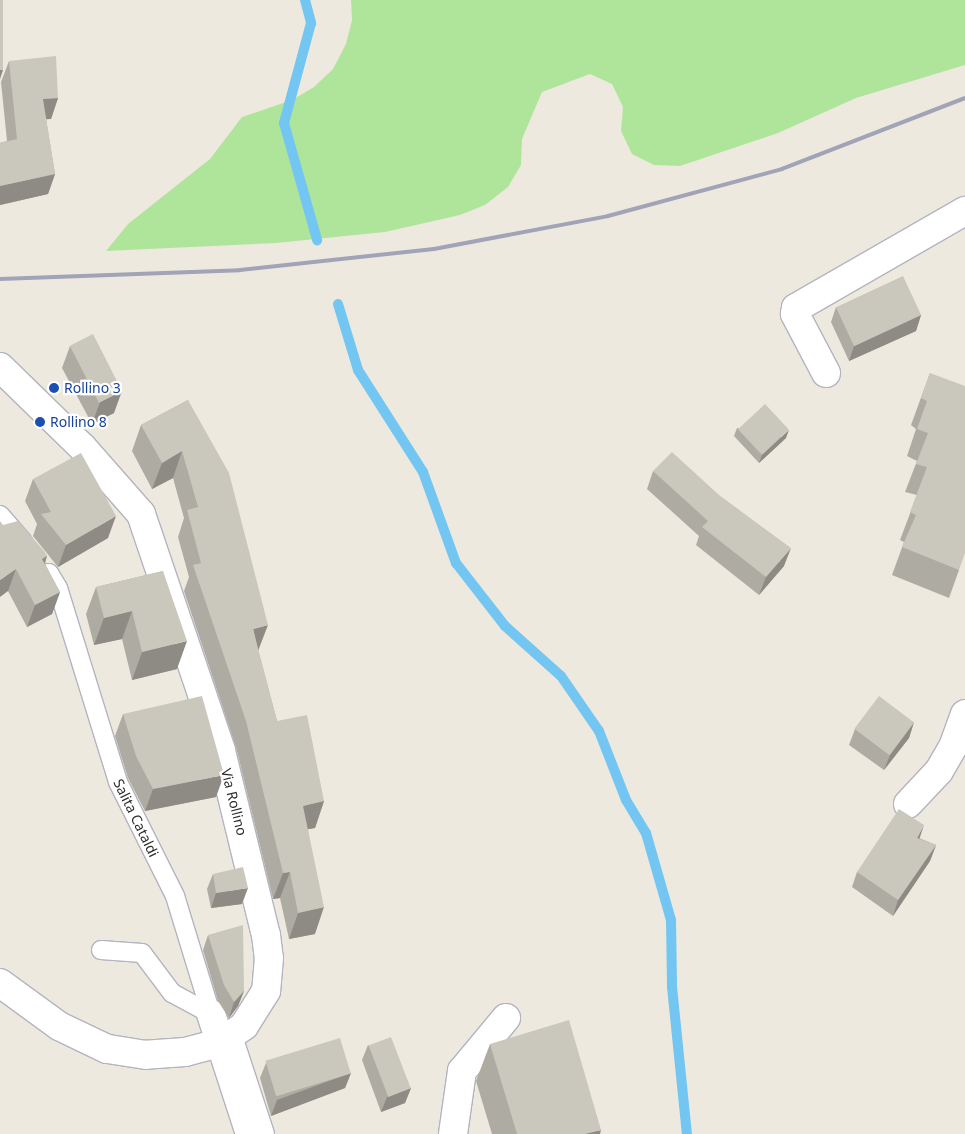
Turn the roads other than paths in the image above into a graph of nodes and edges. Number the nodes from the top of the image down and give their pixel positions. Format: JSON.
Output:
{"nodes":[{"id":1,"x":965,"y":211,"type":"edge"},
{"id":2,"x":0,"y":367,"type":"edge"},
{"id":3,"x":826,"y":373,"type":"dead end"},
{"id":4,"x":0,"y":514,"type":"edge"},
{"id":5,"x":965,"y":714,"type":"edge"},
{"id":6,"x":908,"y":804,"type":"dead end"},
{"id":7,"x":101,"y":950,"type":"dead end"},
{"id":8,"x":0,"y":982,"type":"edge"},
{"id":9,"x":210,"y":1014,"type":"junction"},
{"id":10,"x":506,"y":1018,"type":"dead end"},
{"id":11,"x":226,"y":1039,"type":"junction"},
{"id":12,"x":250,"y":1134,"type":"edge"},
{"id":13,"x":265,"y":1134,"type":"edge"},
{"id":14,"x":454,"y":1134,"type":"edge"}],
"edges":[{"from":1,"to":3,"type":"street"},
{"from":2,"to":11,"type":"street","name":"Via Rollino"},
{"from":4,"to":9,"type":"lane","name":"Salita Cataldi"},
{"from":5,"to":6,"type":"street"},
{"from":7,"to":9,"type":"lane"},
{"from":8,"to":11,"type":"street"},
{"from":9,"to":11,"type":"street","name":"Salita Cataldi"},
{"from":10,"to":14,"type":"street"},
{"from":11,"to":12,"type":"street","name":"Salita Cataldi"},
{"from":11,"to":13,"type":"lane"}]}
